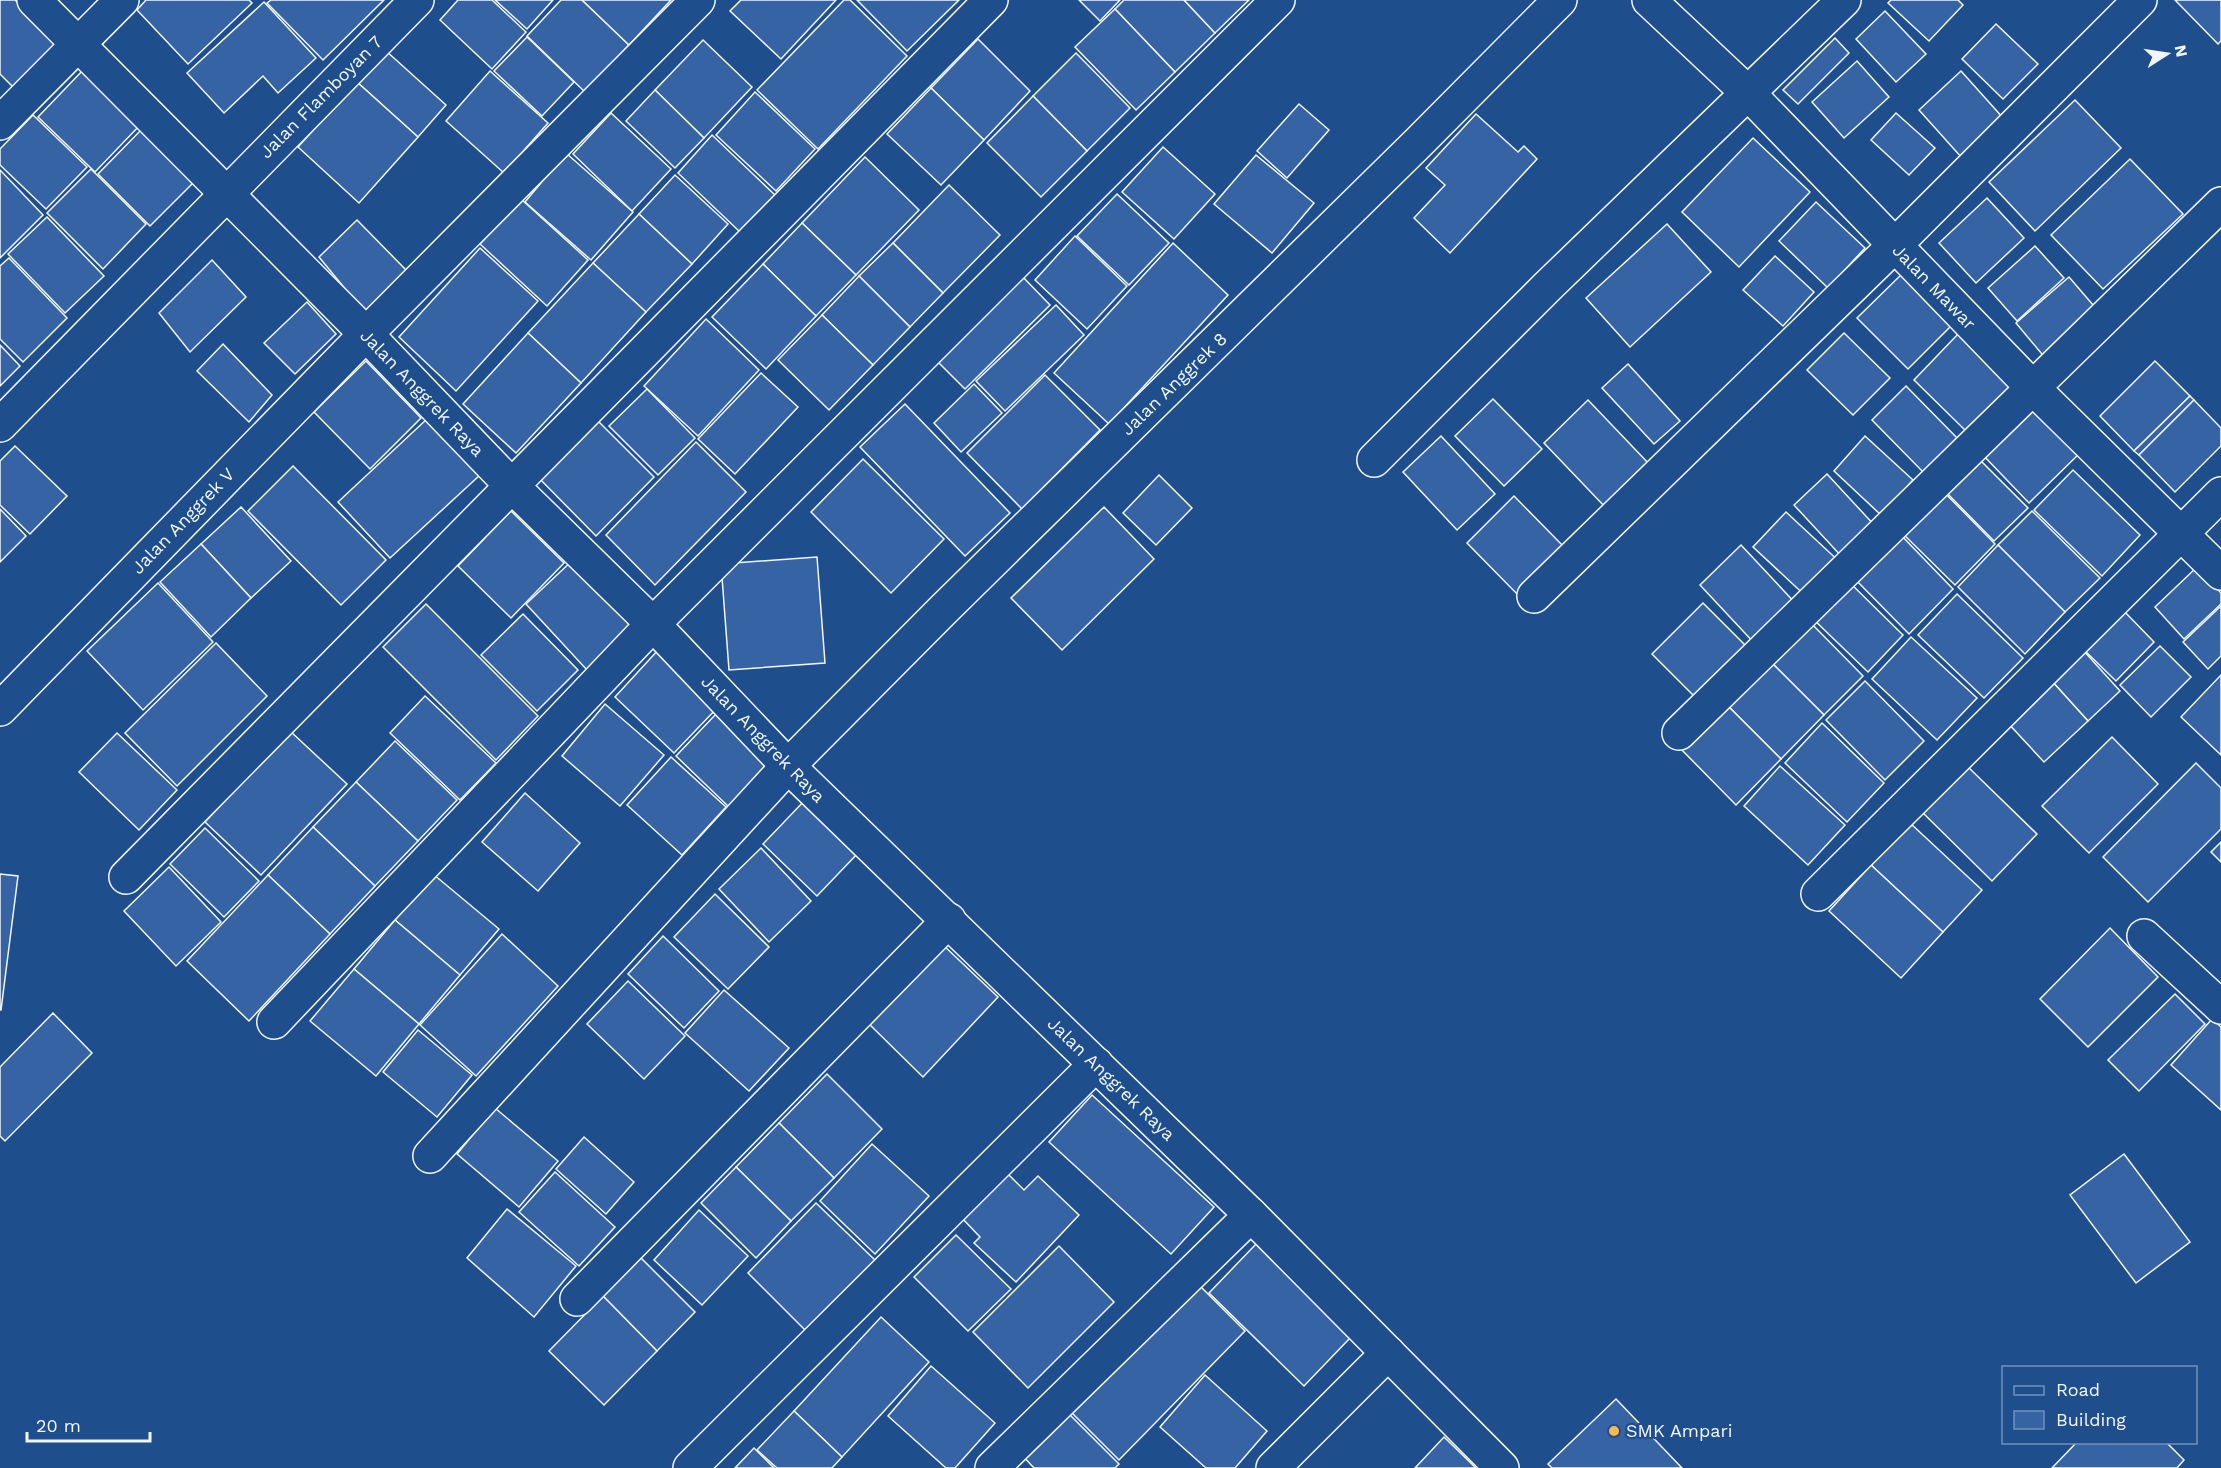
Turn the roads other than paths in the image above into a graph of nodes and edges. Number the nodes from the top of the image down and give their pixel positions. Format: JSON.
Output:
{"nodes":[{"id":1,"x":34,"y":0,"type":"edge"},
{"id":2,"x":122,"y":0,"type":"edge"},
{"id":3,"x":417,"y":0,"type":"edge"},
{"id":4,"x":698,"y":0,"type":"edge"},
{"id":5,"x":991,"y":0,"type":"edge"},
{"id":6,"x":1278,"y":0,"type":"edge"},
{"id":7,"x":1560,"y":0,"type":"edge"},
{"id":8,"x":1648,"y":0,"type":"edge"},
{"id":9,"x":1844,"y":0,"type":"edge"},
{"id":10,"x":2140,"y":0,"type":"edge"},
{"id":11,"x":78,"y":44,"type":"junction"},
{"id":12,"x":1749,"y":94,"type":"junction"},
{"id":13,"x":0,"y":123,"type":"edge"},
{"id":14,"x":225,"y":194,"type":"junction"},
{"id":15,"x":2221,"y":204,"type":"edge"},
{"id":16,"x":1894,"y":246,"type":"junction"},
{"id":17,"x":366,"y":334,"type":"junction"},
{"id":18,"x":2034,"y":389,"type":"junction"},
{"id":19,"x":0,"y":425,"type":"edge"},
{"id":20,"x":1374,"y":460,"type":"dead end"},
{"id":21,"x":511,"y":485,"type":"junction"},
{"id":22,"x":2221,"y":494,"type":"edge"},
{"id":23,"x":2181,"y":534,"type":"junction"},
{"id":24,"x":2221,"y":573,"type":"edge"},
{"id":25,"x":1534,"y":596,"type":"dead end"},
{"id":26,"x":653,"y":624,"type":"junction"},
{"id":27,"x":0,"y":709,"type":"edge"},
{"id":28,"x":1679,"y":734,"type":"dead end"},
{"id":29,"x":788,"y":766,"type":"junction"},
{"id":30,"x":126,"y":877,"type":"dead end"},
{"id":31,"x":1818,"y":894,"type":"dead end"},
{"id":32,"x":949,"y":920,"type":"junction"},
{"id":33,"x":2144,"y":936,"type":"dead end"},
{"id":34,"x":2221,"y":1007,"type":"edge"},
{"id":35,"x":274,"y":1022,"type":"dead end"},
{"id":36,"x":1096,"y":1064,"type":"junction"},
{"id":37,"x":430,"y":1156,"type":"dead end"},
{"id":38,"x":1251,"y":1215,"type":"junction"},
{"id":39,"x":577,"y":1299,"type":"dead end"},
{"id":40,"x":1388,"y":1353,"type":"junction"},
{"id":41,"x":690,"y":1468,"type":"edge"},
{"id":42,"x":992,"y":1468,"type":"edge"},
{"id":43,"x":1273,"y":1468,"type":"edge"},
{"id":44,"x":1502,"y":1468,"type":"edge"}],
"edges":[{"from":1,"to":11,"type":"street","name":"Jalan Anggrek Raya"},
{"from":2,"to":11,"type":"street"},
{"from":3,"to":14,"type":"street","name":"Jalan Flamboyan 7"},
{"from":4,"to":17,"type":"street","name":"Jalan Anggrek V"},
{"from":5,"to":21,"type":"street"},
{"from":6,"to":26,"type":"street"},
{"from":7,"to":29,"type":"street","name":"Jalan Anggrek 8"},
{"from":8,"to":12,"type":"street","name":"Jalan Mawar"},
{"from":9,"to":12,"type":"street"},
{"from":10,"to":16,"type":"street"},
{"from":11,"to":13,"type":"street"},
{"from":11,"to":14,"type":"street","name":"Jalan Anggrek Raya"},
{"from":12,"to":16,"type":"street","name":"Jalan Mawar"},
{"from":12,"to":20,"type":"street"},
{"from":14,"to":17,"type":"street","name":"Jalan Anggrek Raya"},
{"from":14,"to":19,"type":"street","name":"Jalan Flamboyan 7"},
{"from":15,"to":18,"type":"street"},
{"from":16,"to":18,"type":"street","name":"Jalan Mawar"},
{"from":16,"to":25,"type":"street"},
{"from":17,"to":21,"type":"street","name":"Jalan Anggrek Raya"},
{"from":17,"to":27,"type":"street","name":"Jalan Anggrek V"},
{"from":18,"to":23,"type":"street","name":"Jalan Mawar"},
{"from":18,"to":28,"type":"street"},
{"from":21,"to":26,"type":"street","name":"Jalan Anggrek Raya"},
{"from":21,"to":30,"type":"street"},
{"from":22,"to":23,"type":"street"},
{"from":23,"to":24,"type":"street","name":"Jalan Mawar"},
{"from":23,"to":31,"type":"street"},
{"from":26,"to":29,"type":"street","name":"Jalan Anggrek Raya"},
{"from":26,"to":35,"type":"street"},
{"from":29,"to":32,"type":"street","name":"Jalan Anggrek Raya"},
{"from":29,"to":37,"type":"street","name":"Jalan Anggrek 8"},
{"from":32,"to":36,"type":"street","name":"Jalan Anggrek Raya"},
{"from":32,"to":39,"type":"street"},
{"from":33,"to":34,"type":"street"},
{"from":36,"to":38,"type":"street","name":"Jalan Anggrek Raya"},
{"from":36,"to":41,"type":"street"},
{"from":38,"to":40,"type":"street","name":"Jalan Anggrek Raya"},
{"from":38,"to":42,"type":"street"},
{"from":40,"to":43,"type":"street"},
{"from":40,"to":44,"type":"street","name":"Jalan Anggrek Raya"}]}
